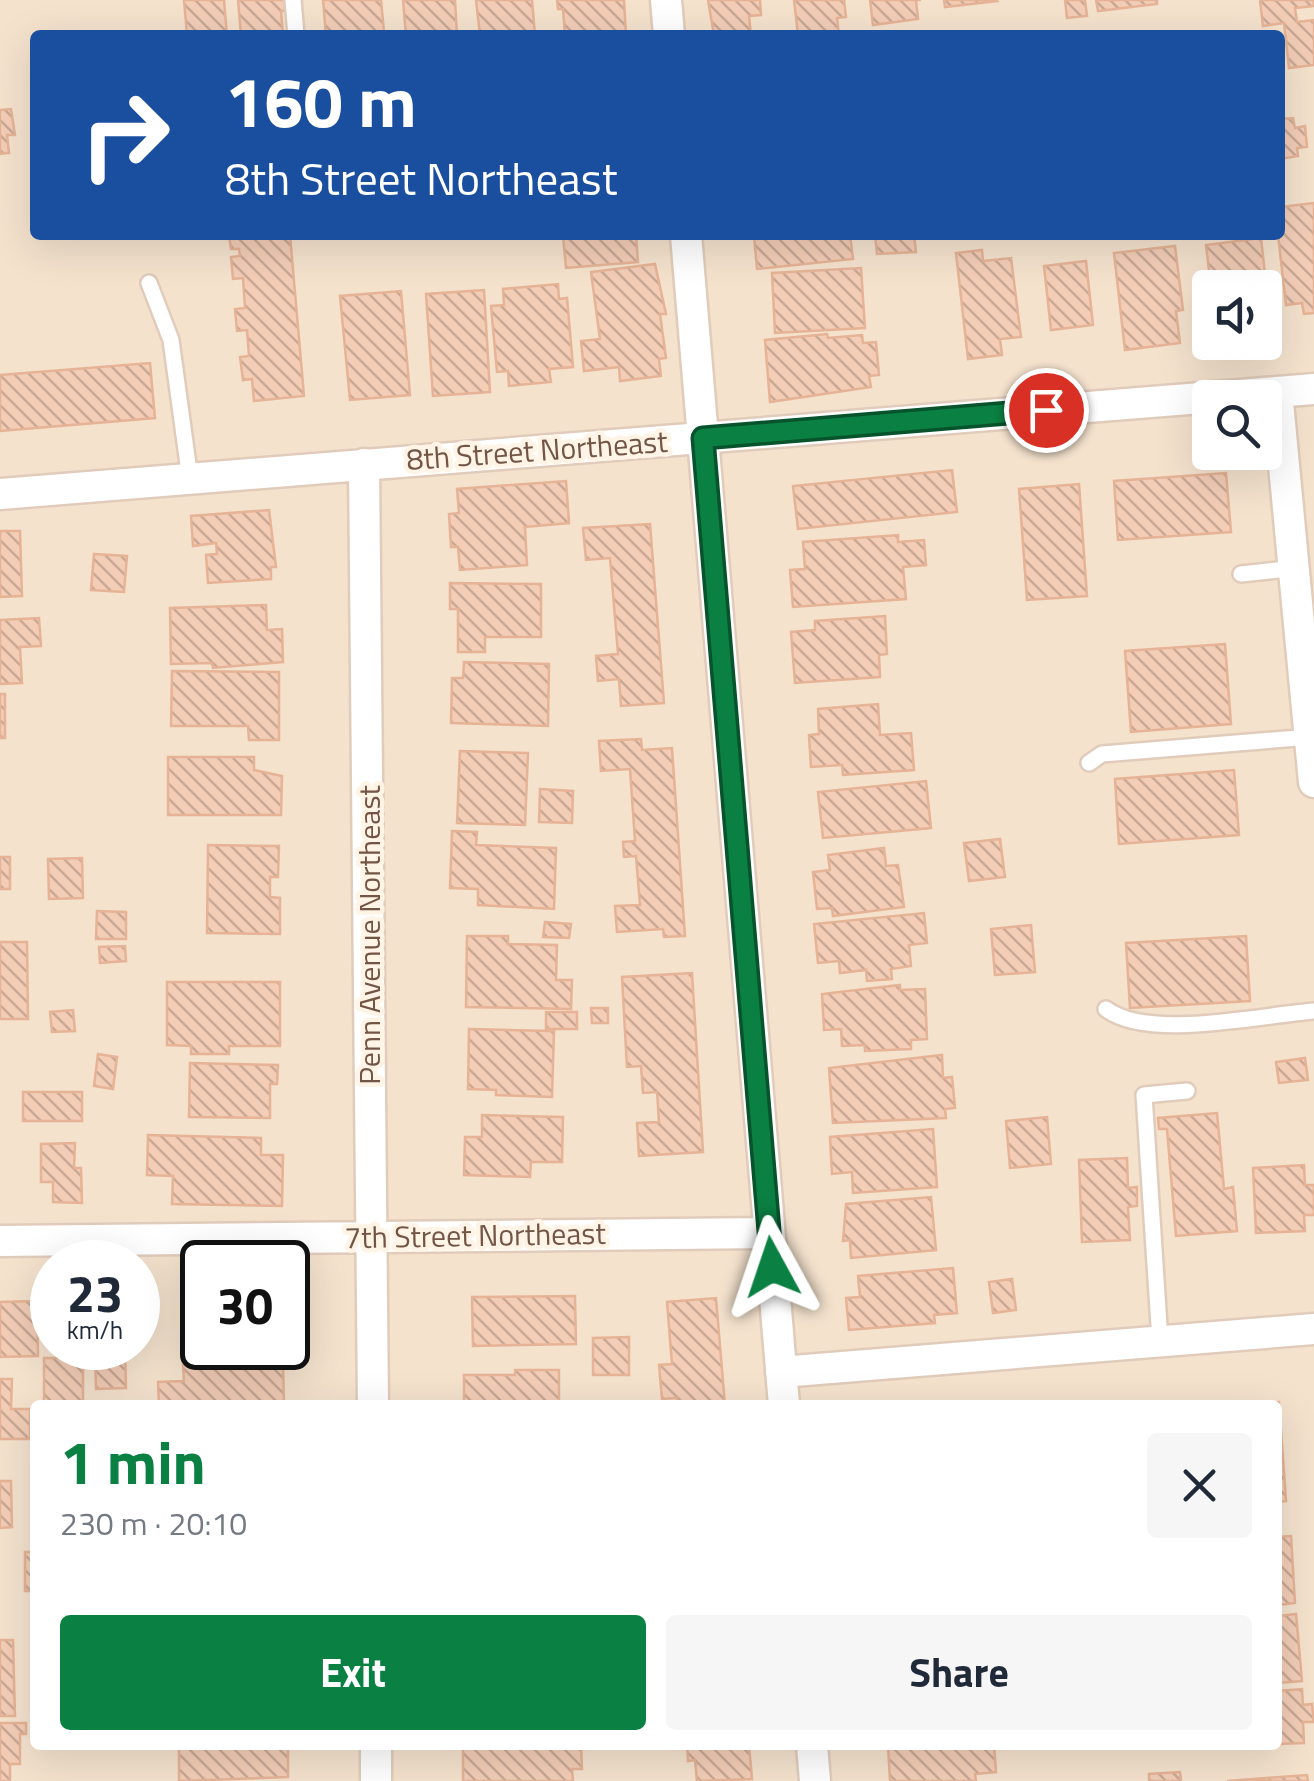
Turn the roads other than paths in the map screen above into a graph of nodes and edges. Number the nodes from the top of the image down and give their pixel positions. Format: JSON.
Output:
{"nodes":[{"id":1,"x":292,"y":0,"type":"edge"},
{"id":2,"x":666,"y":0,"type":"edge"},
{"id":3,"x":295,"y":30,"type":"edge"},
{"id":4,"x":669,"y":30,"type":"edge"},
{"id":5,"x":686,"y":240,"type":"edge"},
{"id":6,"x":148,"y":283,"type":"dead end"},
{"id":7,"x":1314,"y":389,"type":"edge"},
{"id":8,"x":1282,"y":392,"type":"edge"},
{"id":9,"x":1192,"y":399,"type":"edge"},
{"id":10,"x":703,"y":438,"type":"junction"},
{"id":11,"x":1282,"y":438,"type":"edge"},
{"id":12,"x":364,"y":464,"type":"junction"},
{"id":13,"x":190,"y":478,"type":"junction"},
{"id":14,"x":0,"y":494,"type":"edge"},
{"id":15,"x":1296,"y":568,"type":"junction"},
{"id":16,"x":1241,"y":574,"type":"dead end"},
{"id":17,"x":1310,"y":684,"type":"edge"},
{"id":18,"x":1312,"y":741,"type":"edge"},
{"id":19,"x":1089,"y":764,"type":"dead end"},
{"id":20,"x":1314,"y":782,"type":"edge"},
{"id":21,"x":1106,"y":1009,"type":"dead end"},
{"id":22,"x":1314,"y":1011,"type":"edge"},
{"id":23,"x":1187,"y":1091,"type":"dead end"},
{"id":24,"x":769,"y":1232,"type":"junction"},
{"id":25,"x":372,"y":1238,"type":"junction"},
{"id":26,"x":0,"y":1240,"type":"edge"},
{"id":27,"x":1314,"y":1329,"type":"edge"},
{"id":28,"x":1160,"y":1342,"type":"junction"},
{"id":29,"x":781,"y":1372,"type":"junction"},
{"id":30,"x":373,"y":1400,"type":"edge"},
{"id":31,"x":784,"y":1400,"type":"edge"},
{"id":32,"x":376,"y":1750,"type":"edge"},
{"id":33,"x":812,"y":1750,"type":"edge"},
{"id":34,"x":376,"y":1781,"type":"edge"},
{"id":35,"x":815,"y":1781,"type":"edge"}],
"edges":[{"from":1,"to":3,"type":"lane"},
{"from":2,"to":4,"type":"street"},
{"from":5,"to":10,"type":"street"},
{"from":6,"to":13,"type":"lane"},
{"from":7,"to":8,"type":"street","name":"8th Street Northeast"},
{"from":9,"to":10,"type":"street","name":"8th Street Northeast"},
{"from":10,"to":12,"type":"street","name":"8th Street Northeast"},
{"from":10,"to":24,"type":"street"},
{"from":11,"to":15,"type":"street"},
{"from":12,"to":13,"type":"street","name":"8th Street Northeast"},
{"from":12,"to":25,"type":"street","name":"Penn Avenue Northeast"},
{"from":13,"to":14,"type":"street","name":"8th Street Northeast"},
{"from":15,"to":16,"type":"lane"},
{"from":15,"to":17,"type":"street"},
{"from":17,"to":18,"type":"street"},
{"from":18,"to":19,"type":"lane"},
{"from":18,"to":20,"type":"street"},
{"from":21,"to":22,"type":"lane"},
{"from":23,"to":28,"type":"lane"},
{"from":24,"to":25,"type":"street","name":"7th Street Northeast"},
{"from":24,"to":29,"type":"street"},
{"from":25,"to":26,"type":"street","name":"7th Street Northeast"},
{"from":25,"to":30,"type":"street","name":"Penn Avenue Northeast"},
{"from":27,"to":28,"type":"street"},
{"from":28,"to":29,"type":"street"},
{"from":29,"to":31,"type":"street"},
{"from":32,"to":34,"type":"street"},
{"from":33,"to":35,"type":"street"}]}
